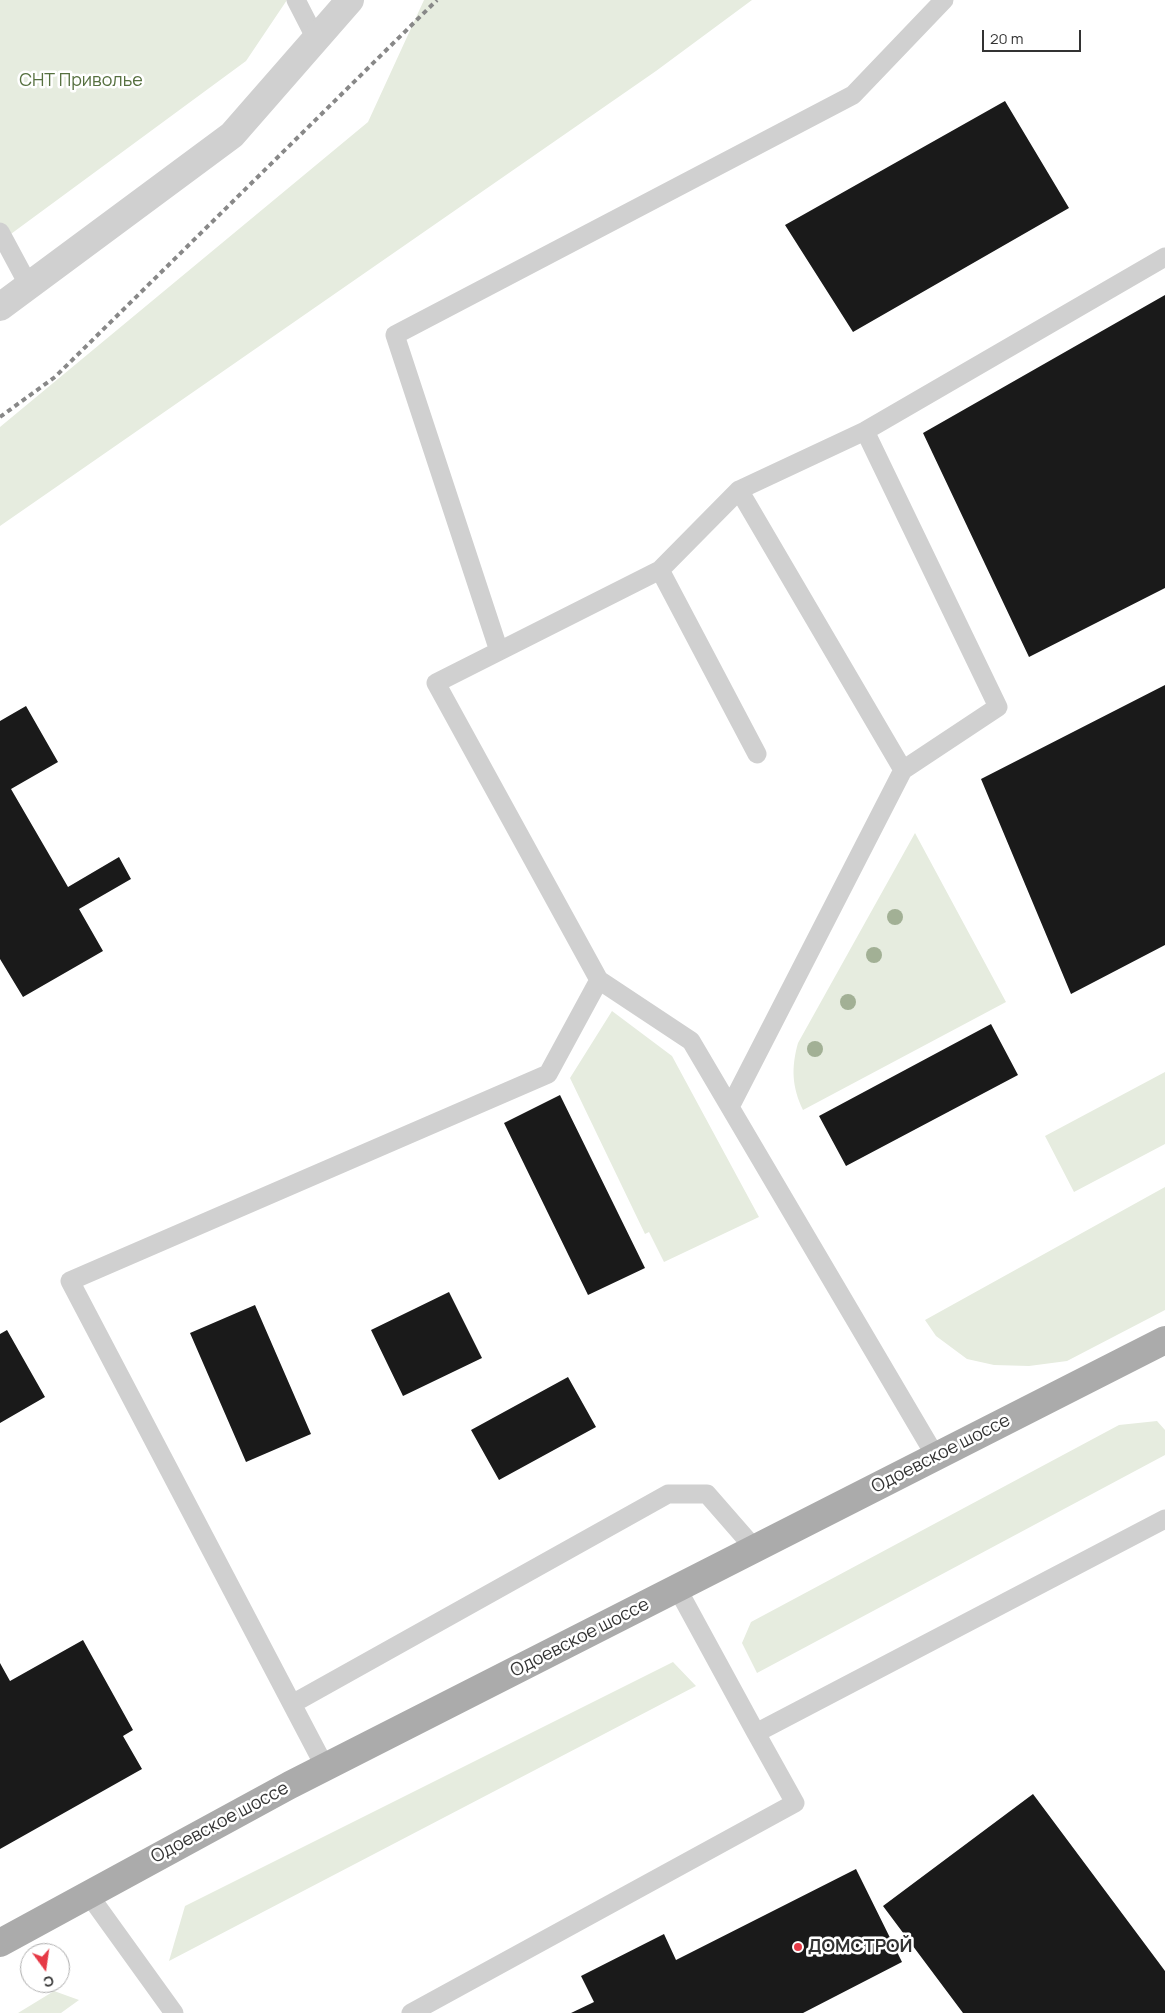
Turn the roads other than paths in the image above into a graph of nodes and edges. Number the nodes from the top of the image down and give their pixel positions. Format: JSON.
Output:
{"nodes":[{"id":1,"x":296,"y":0,"type":"edge"},
{"id":2,"x":350,"y":0,"type":"edge"},
{"id":3,"x":944,"y":0,"type":"edge"},
{"id":4,"x":316,"y":39,"type":"junction"},
{"id":5,"x":0,"y":232,"type":"edge"},
{"id":6,"x":1165,"y":257,"type":"edge"},
{"id":7,"x":29,"y":286,"type":"junction"},
{"id":8,"x":0,"y":307,"type":"edge"},
{"id":9,"x":866,"y":432,"type":"junction"},
{"id":10,"x":739,"y":490,"type":"junction"},
{"id":11,"x":660,"y":570,"type":"junction"},
{"id":12,"x":499,"y":651,"type":"junction"},
{"id":13,"x":757,"y":754,"type":"dead end"},
{"id":14,"x":903,"y":770,"type":"junction"},
{"id":15,"x":599,"y":980,"type":"junction"},
{"id":16,"x":730,"y":1107,"type":"junction"},
{"id":17,"x":1165,"y":1340,"type":"edge"},
{"id":18,"x":936,"y":1457,"type":"junction"},
{"id":19,"x":1165,"y":1519,"type":"edge"},
{"id":20,"x":755,"y":1549,"type":"junction"},
{"id":21,"x":677,"y":1588,"type":"junction"},
{"id":22,"x":292,"y":1704,"type":"junction"},
{"id":23,"x":756,"y":1733,"type":"junction"},
{"id":24,"x":325,"y":1768,"type":"junction"},
{"id":25,"x":89,"y":1895,"type":"junction"},
{"id":26,"x":0,"y":1944,"type":"edge"},
{"id":27,"x":174,"y":2013,"type":"edge"},
{"id":28,"x":411,"y":2013,"type":"edge"}],
"edges":[{"from":1,"to":4,"type":"lane"},
{"from":2,"to":4,"type":"street"},
{"from":3,"to":12,"type":"lane"},
{"from":4,"to":7,"type":"street"},
{"from":5,"to":7,"type":"lane"},
{"from":6,"to":9,"type":"lane"},
{"from":7,"to":8,"type":"street"},
{"from":9,"to":10,"type":"lane"},
{"from":9,"to":14,"type":"lane"},
{"from":10,"to":11,"type":"lane"},
{"from":10,"to":14,"type":"lane"},
{"from":11,"to":12,"type":"lane"},
{"from":11,"to":13,"type":"lane"},
{"from":12,"to":15,"type":"lane"},
{"from":14,"to":16,"type":"lane"},
{"from":15,"to":16,"type":"lane"},
{"from":15,"to":22,"type":"lane"},
{"from":16,"to":18,"type":"lane"},
{"from":17,"to":18,"type":"main road","name":"Одоевское шоссе"},
{"from":18,"to":20,"type":"main road","name":"Одоевское шоссе"},
{"from":19,"to":23,"type":"lane"},
{"from":20,"to":21,"type":"main road","name":"Одоевское шоссе"},
{"from":20,"to":22,"type":"lane"},
{"from":21,"to":23,"type":"lane"},
{"from":21,"to":24,"type":"main road","name":"Одоевское шоссе"},
{"from":22,"to":24,"type":"lane"},
{"from":23,"to":28,"type":"lane"},
{"from":24,"to":25,"type":"main road","name":"Одоевское шоссе"},
{"from":25,"to":26,"type":"main road","name":"Одоевское шоссе"},
{"from":25,"to":27,"type":"lane"}]}
